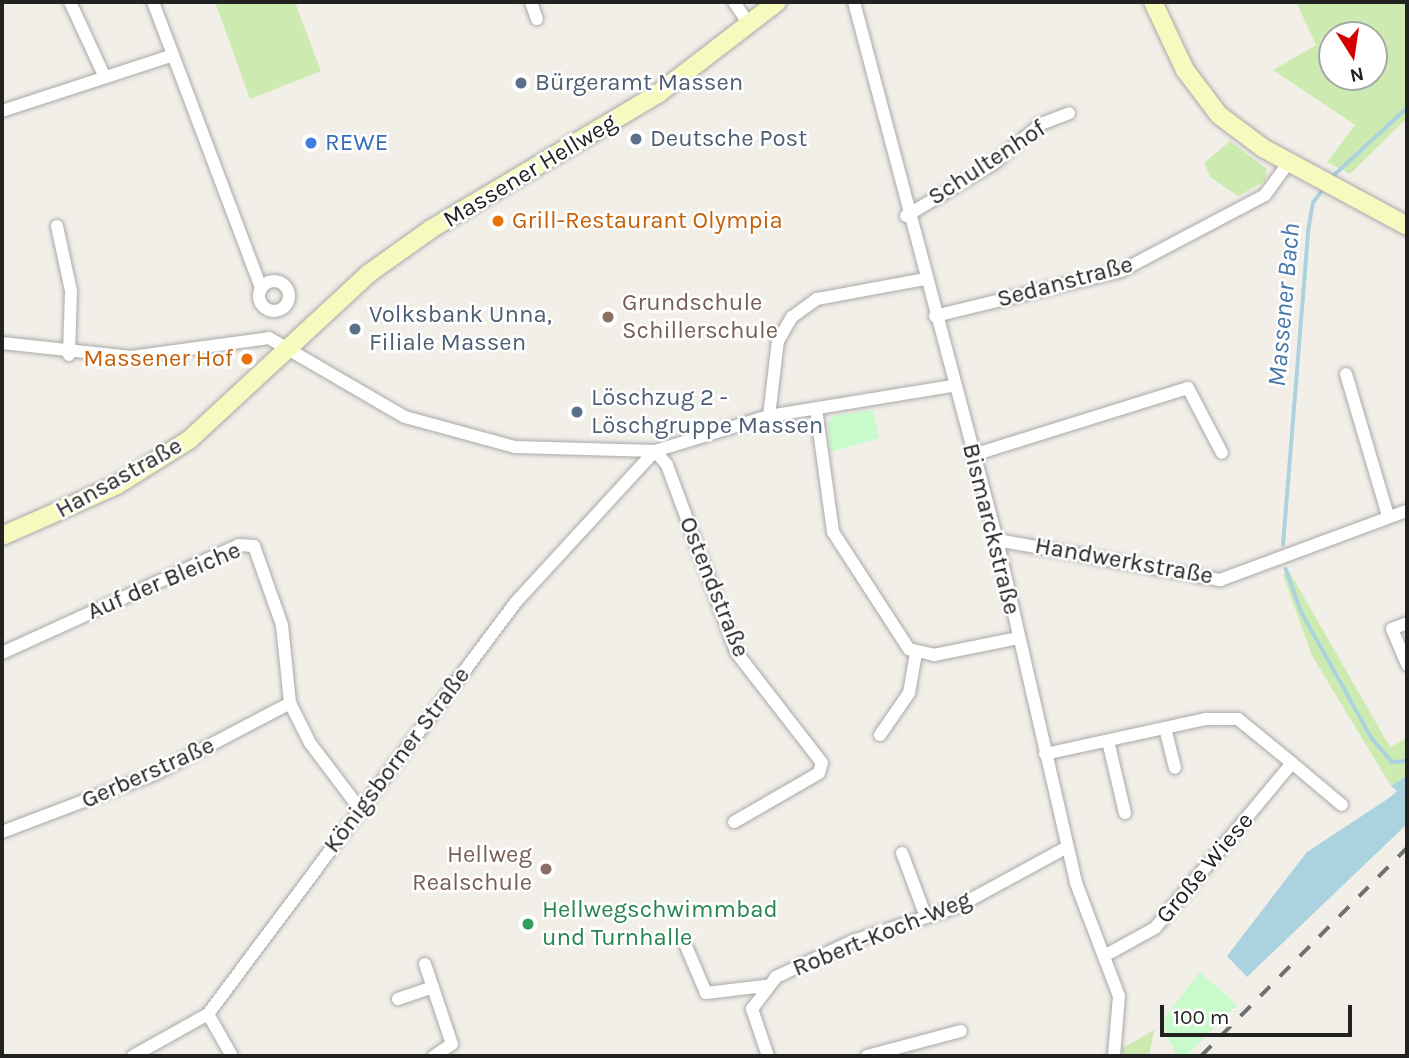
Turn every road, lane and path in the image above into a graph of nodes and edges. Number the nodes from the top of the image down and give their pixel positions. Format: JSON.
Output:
{"nodes":[{"id":1,"x":70,"y":2,"type":"edge"},
{"id":2,"x":153,"y":2,"type":"edge"},
{"id":3,"x":531,"y":2,"type":"edge"},
{"id":4,"x":734,"y":2,"type":"edge"},
{"id":5,"x":777,"y":2,"type":"edge"},
{"id":6,"x":854,"y":2,"type":"edge"},
{"id":7,"x":1153,"y":2,"type":"edge"},
{"id":8,"x":537,"y":19,"type":"dead end"},
{"id":9,"x":749,"y":24,"type":"junction"},
{"id":10,"x":173,"y":55,"type":"junction"},
{"id":11,"x":103,"y":73,"type":"junction"},
{"id":12,"x":2,"y":111,"type":"edge"},
{"id":13,"x":1069,"y":113,"type":"dead end"},
{"id":14,"x":1288,"y":163,"type":"junction"},
{"id":15,"x":906,"y":216,"type":"junction"},
{"id":16,"x":57,"y":226,"type":"dead end"},
{"id":17,"x":1407,"y":226,"type":"edge"},
{"id":18,"x":925,"y":279,"type":"junction"},
{"id":19,"x":261,"y":288,"type":"dead end"},
{"id":20,"x":935,"y":316,"type":"junction"},
{"id":21,"x":2,"y":343,"type":"edge"},
{"id":22,"x":288,"y":347,"type":"junction"},
{"id":23,"x":69,"y":355,"type":"junction"},
{"id":24,"x":1346,"y":374,"type":"dead end"},
{"id":25,"x":953,"y":386,"type":"junction"},
{"id":26,"x":816,"y":408,"type":"junction"},
{"id":27,"x":769,"y":416,"type":"junction"},
{"id":28,"x":655,"y":451,"type":"junction"},
{"id":29,"x":1222,"y":453,"type":"dead end"},
{"id":30,"x":973,"y":455,"type":"junction"},
{"id":31,"x":1407,"y":511,"type":"edge"},
{"id":32,"x":1388,"y":516,"type":"junction"},
{"id":33,"x":2,"y":536,"type":"edge"},
{"id":34,"x":997,"y":540,"type":"junction"},
{"id":35,"x":1407,"y":622,"type":"edge"},
{"id":36,"x":1018,"y":638,"type":"junction"},
{"id":37,"x":2,"y":653,"type":"edge"},
{"id":38,"x":916,"y":655,"type":"junction"},
{"id":39,"x":1407,"y":665,"type":"edge"},
{"id":40,"x":289,"y":703,"type":"junction"},
{"id":41,"x":1165,"y":728,"type":"junction"},
{"id":42,"x":880,"y":735,"type":"dead end"},
{"id":43,"x":1108,"y":741,"type":"junction"},
{"id":44,"x":1045,"y":754,"type":"junction"},
{"id":45,"x":1292,"y":763,"type":"junction"},
{"id":46,"x":1175,"y":768,"type":"dead end"},
{"id":47,"x":1342,"y":804,"type":"dead end"},
{"id":48,"x":360,"y":808,"type":"junction"},
{"id":49,"x":1125,"y":813,"type":"dead end"},
{"id":50,"x":734,"y":822,"type":"dead end"},
{"id":51,"x":2,"y":832,"type":"edge"},
{"id":52,"x":1067,"y":847,"type":"junction"},
{"id":53,"x":902,"y":853,"type":"dead end"},
{"id":54,"x":926,"y":917,"type":"junction"},
{"id":55,"x":686,"y":946,"type":"dead end"},
{"id":56,"x":1104,"y":956,"type":"junction"},
{"id":57,"x":425,"y":964,"type":"dead end"},
{"id":58,"x":765,"y":986,"type":"junction"},
{"id":59,"x":433,"y":987,"type":"junction"},
{"id":60,"x":398,"y":999,"type":"dead end"},
{"id":61,"x":208,"y":1014,"type":"junction"},
{"id":62,"x":961,"y":1031,"type":"dead end"},
{"id":63,"x":454,"y":1050,"type":"edge"},
{"id":64,"x":133,"y":1056,"type":"edge"},
{"id":65,"x":232,"y":1056,"type":"edge"},
{"id":66,"x":434,"y":1056,"type":"edge"},
{"id":67,"x":768,"y":1056,"type":"edge"},
{"id":68,"x":867,"y":1056,"type":"edge"},
{"id":69,"x":1114,"y":1056,"type":"edge"}],
"edges":[{"from":1,"to":11,"type":"street"},
{"from":2,"to":10,"type":"street"},
{"from":3,"to":8,"type":"street"},
{"from":4,"to":9,"type":"street"},
{"from":5,"to":9,"type":"main road","name":"Massener Hellweg"},
{"from":6,"to":15,"type":"street","name":"Bismarckstraße"},
{"from":7,"to":14,"type":"main road"},
{"from":9,"to":22,"type":"main road","name":"Massener Hellweg"},
{"from":10,"to":11,"type":"street"},
{"from":10,"to":19,"type":"street"},
{"from":11,"to":12,"type":"street"},
{"from":13,"to":15,"type":"street","name":"Schultenhof"},
{"from":14,"to":17,"type":"main road"},
{"from":14,"to":20,"type":"street","name":"Sedanstraße"},
{"from":15,"to":18,"type":"street","name":"Bismarckstraße"},
{"from":16,"to":23,"type":"street"},
{"from":18,"to":20,"type":"street","name":"Bismarckstraße"},
{"from":18,"to":27,"type":"street"},
{"from":20,"to":25,"type":"street","name":"Bismarckstraße"},
{"from":21,"to":23,"type":"street"},
{"from":22,"to":23,"type":"street"},
{"from":22,"to":28,"type":"street"},
{"from":22,"to":33,"type":"main road","name":"Hansastraße"},
{"from":24,"to":32,"type":"street"},
{"from":25,"to":26,"type":"street"},
{"from":25,"to":30,"type":"street","name":"Bismarckstraße"},
{"from":26,"to":27,"type":"street"},
{"from":26,"to":38,"type":"street"},
{"from":27,"to":28,"type":"street"},
{"from":28,"to":48,"type":"street","name":"Königsborner Straße"},
{"from":28,"to":50,"type":"street","name":"Ostendstraße"},
{"from":29,"to":30,"type":"street"},
{"from":30,"to":34,"type":"street","name":"Bismarckstraße"},
{"from":31,"to":32,"type":"street","name":"Handwerkstraße"},
{"from":32,"to":34,"type":"street","name":"Handwerkstraße"},
{"from":34,"to":36,"type":"street","name":"Bismarckstraße"},
{"from":35,"to":39,"type":"street"},
{"from":36,"to":38,"type":"street"},
{"from":36,"to":44,"type":"street","name":"Bismarckstraße"},
{"from":37,"to":40,"type":"street","name":"Auf der Bleiche"},
{"from":38,"to":42,"type":"street"},
{"from":40,"to":48,"type":"street","name":"Auf der Bleiche"},
{"from":40,"to":51,"type":"street","name":"Gerberstraße"},
{"from":41,"to":43,"type":"street"},
{"from":41,"to":45,"type":"street"},
{"from":41,"to":46,"type":"street"},
{"from":43,"to":44,"type":"street"},
{"from":43,"to":49,"type":"street"},
{"from":44,"to":52,"type":"street","name":"Bismarckstraße"},
{"from":45,"to":47,"type":"street"},
{"from":45,"to":56,"type":"street","name":"Große Wiese"},
{"from":48,"to":61,"type":"street","name":"Königsborner Straße"},
{"from":52,"to":54,"type":"street","name":"Robert-Koch-Weg"},
{"from":52,"to":56,"type":"street","name":"Bismarckstraße"},
{"from":53,"to":54,"type":"street"},
{"from":54,"to":58,"type":"street","name":"Robert-Koch-Weg"},
{"from":55,"to":58,"type":"street"},
{"from":56,"to":69,"type":"street","name":"Bismarckstraße"},
{"from":57,"to":59,"type":"street"},
{"from":58,"to":67,"type":"street","name":"Robert-Koch-Weg"},
{"from":59,"to":60,"type":"street"},
{"from":59,"to":63,"type":"street"},
{"from":61,"to":64,"type":"street","name":"Königsborner Straße"},
{"from":61,"to":65,"type":"street"},
{"from":62,"to":68,"type":"street"},
{"from":63,"to":66,"type":"street"}]}
